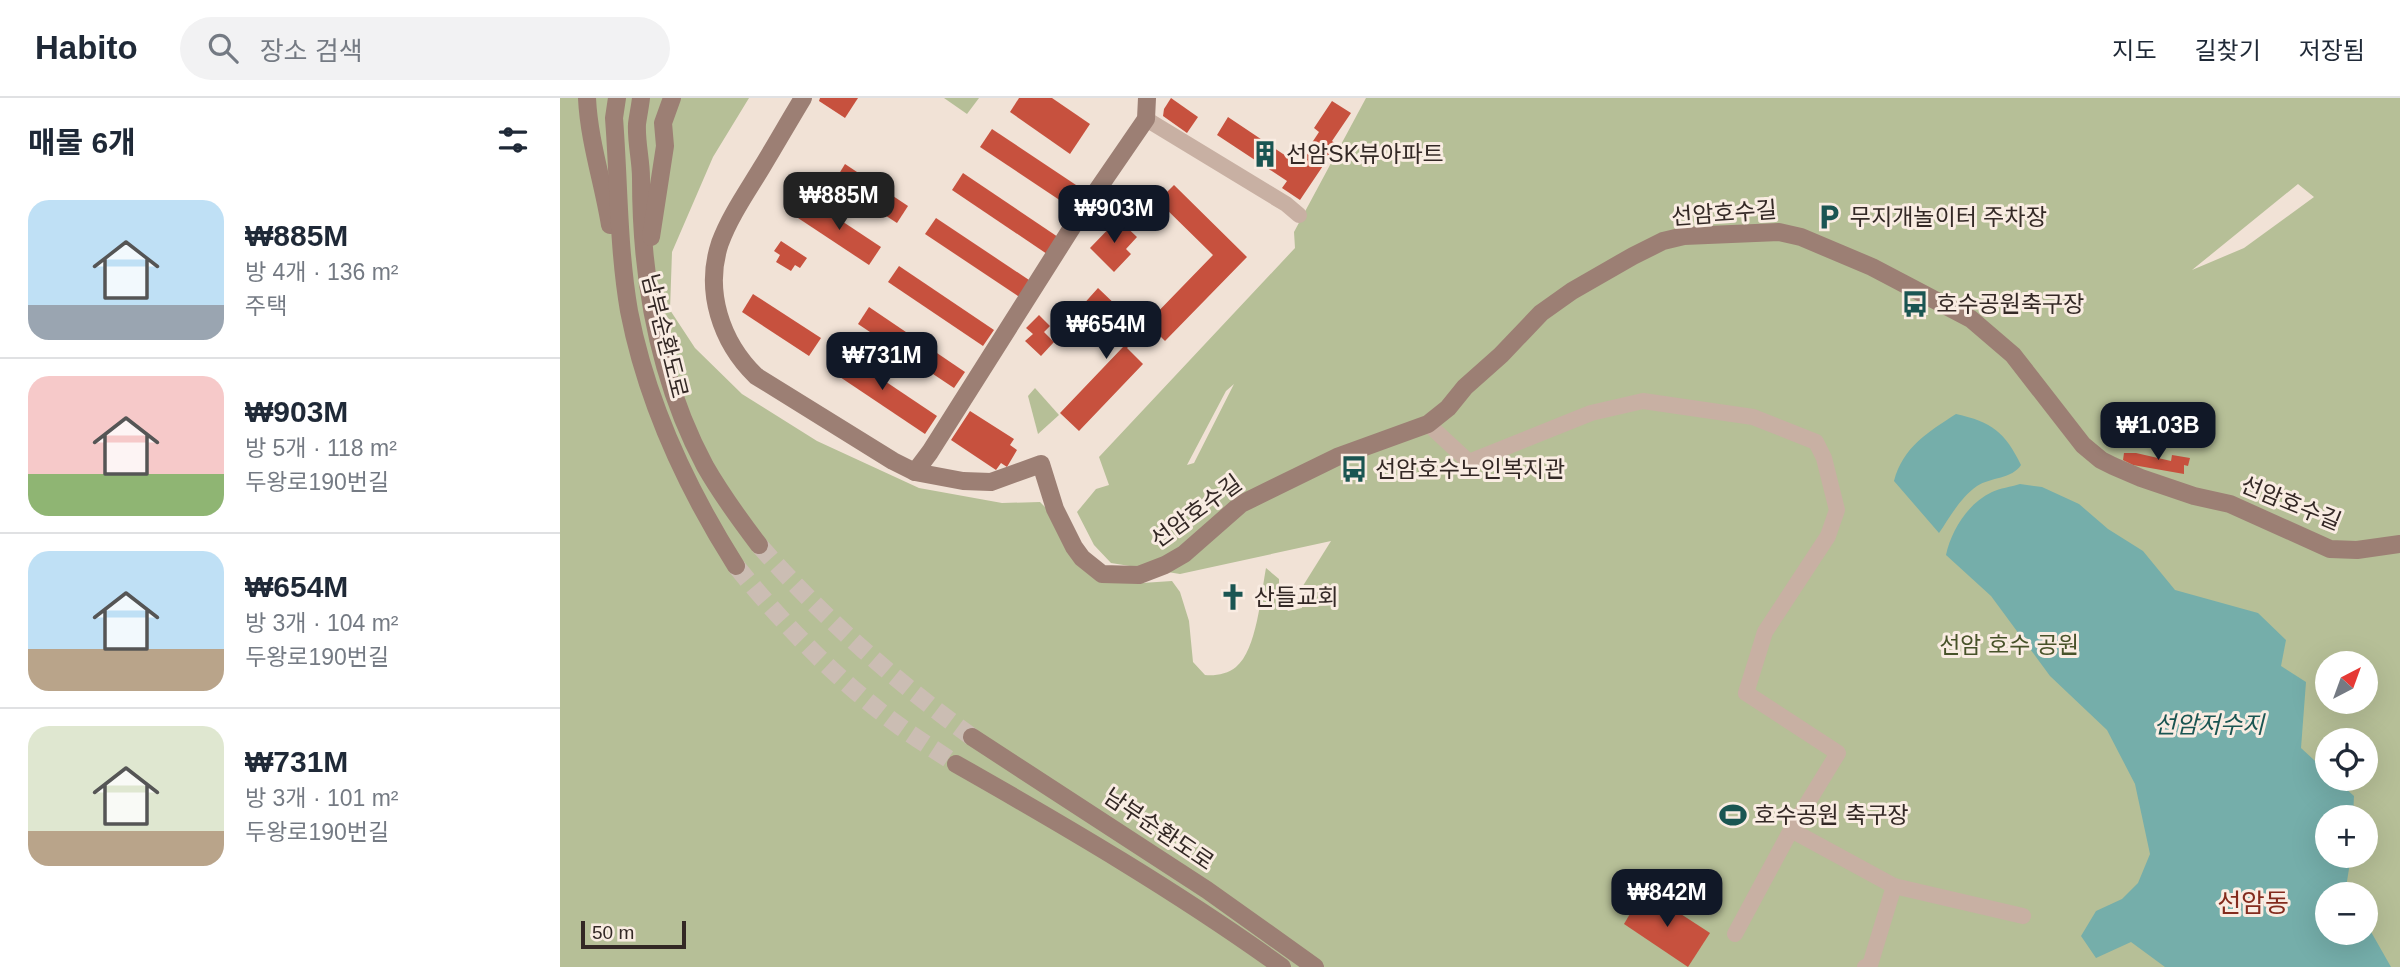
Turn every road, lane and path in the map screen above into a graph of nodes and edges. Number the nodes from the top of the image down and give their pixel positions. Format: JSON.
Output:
{"nodes":[{"id":1,"x":587,"y":98,"type":"edge"},
{"id":2,"x":617,"y":98,"type":"edge"},
{"id":3,"x":641,"y":98,"type":"edge"},
{"id":4,"x":672,"y":98,"type":"edge"},
{"id":5,"x":803,"y":98,"type":"edge"},
{"id":6,"x":1147,"y":98,"type":"edge"},
{"id":7,"x":1146,"y":119,"type":"junction"},
{"id":8,"x":1299,"y":215,"type":"dead end"},
{"id":9,"x":651,"y":307,"type":"junction"},
{"id":10,"x":638,"y":349,"type":"junction"},
{"id":11,"x":1428,"y":424,"type":"junction"},
{"id":12,"x":915,"y":472,"type":"junction"},
{"id":13,"x":2400,"y":544,"type":"edge"},
{"id":14,"x":758,"y":545,"type":"tunnel mouth"},
{"id":15,"x":736,"y":566,"type":"tunnel mouth"},
{"id":16,"x":972,"y":737,"type":"tunnel mouth"},
{"id":17,"x":956,"y":764,"type":"tunnel mouth"},
{"id":18,"x":1791,"y":830,"type":"junction"},
{"id":19,"x":1894,"y":887,"type":"junction"},
{"id":20,"x":2022,"y":916,"type":"dead end"},
{"id":21,"x":1735,"y":934,"type":"dead end"},
{"id":22,"x":1282,"y":967,"type":"edge"},
{"id":23,"x":1315,"y":967,"type":"edge"},
{"id":24,"x":1865,"y":967,"type":"edge"}],
"edges":[{"from":1,"to":10,"type":"street"},
{"from":2,"to":10,"type":"street","name":"남부순환도로"},
{"from":3,"to":9,"type":"street","name":"남부순환도로"},
{"from":4,"to":9,"type":"street"},
{"from":5,"to":12,"type":"street"},
{"from":6,"to":7,"type":"street"},
{"from":7,"to":8,"type":"street"},
{"from":7,"to":12,"type":"street"},
{"from":9,"to":14,"type":"street","name":"남부순환도로"},
{"from":10,"to":15,"type":"street","name":"남부순환도로"},
{"from":11,"to":12,"type":"street","name":"선암호수길"},
{"from":11,"to":13,"type":"street","name":"선암호수길"},
{"from":11,"to":18,"type":"street"},
{"from":16,"to":23,"type":"street","name":"남부순환도로"},
{"from":17,"to":22,"type":"street","name":"남부순환도로"},
{"from":18,"to":19,"type":"street"},
{"from":18,"to":21,"type":"street"},
{"from":19,"to":20,"type":"street"},
{"from":19,"to":24,"type":"street"}]}
